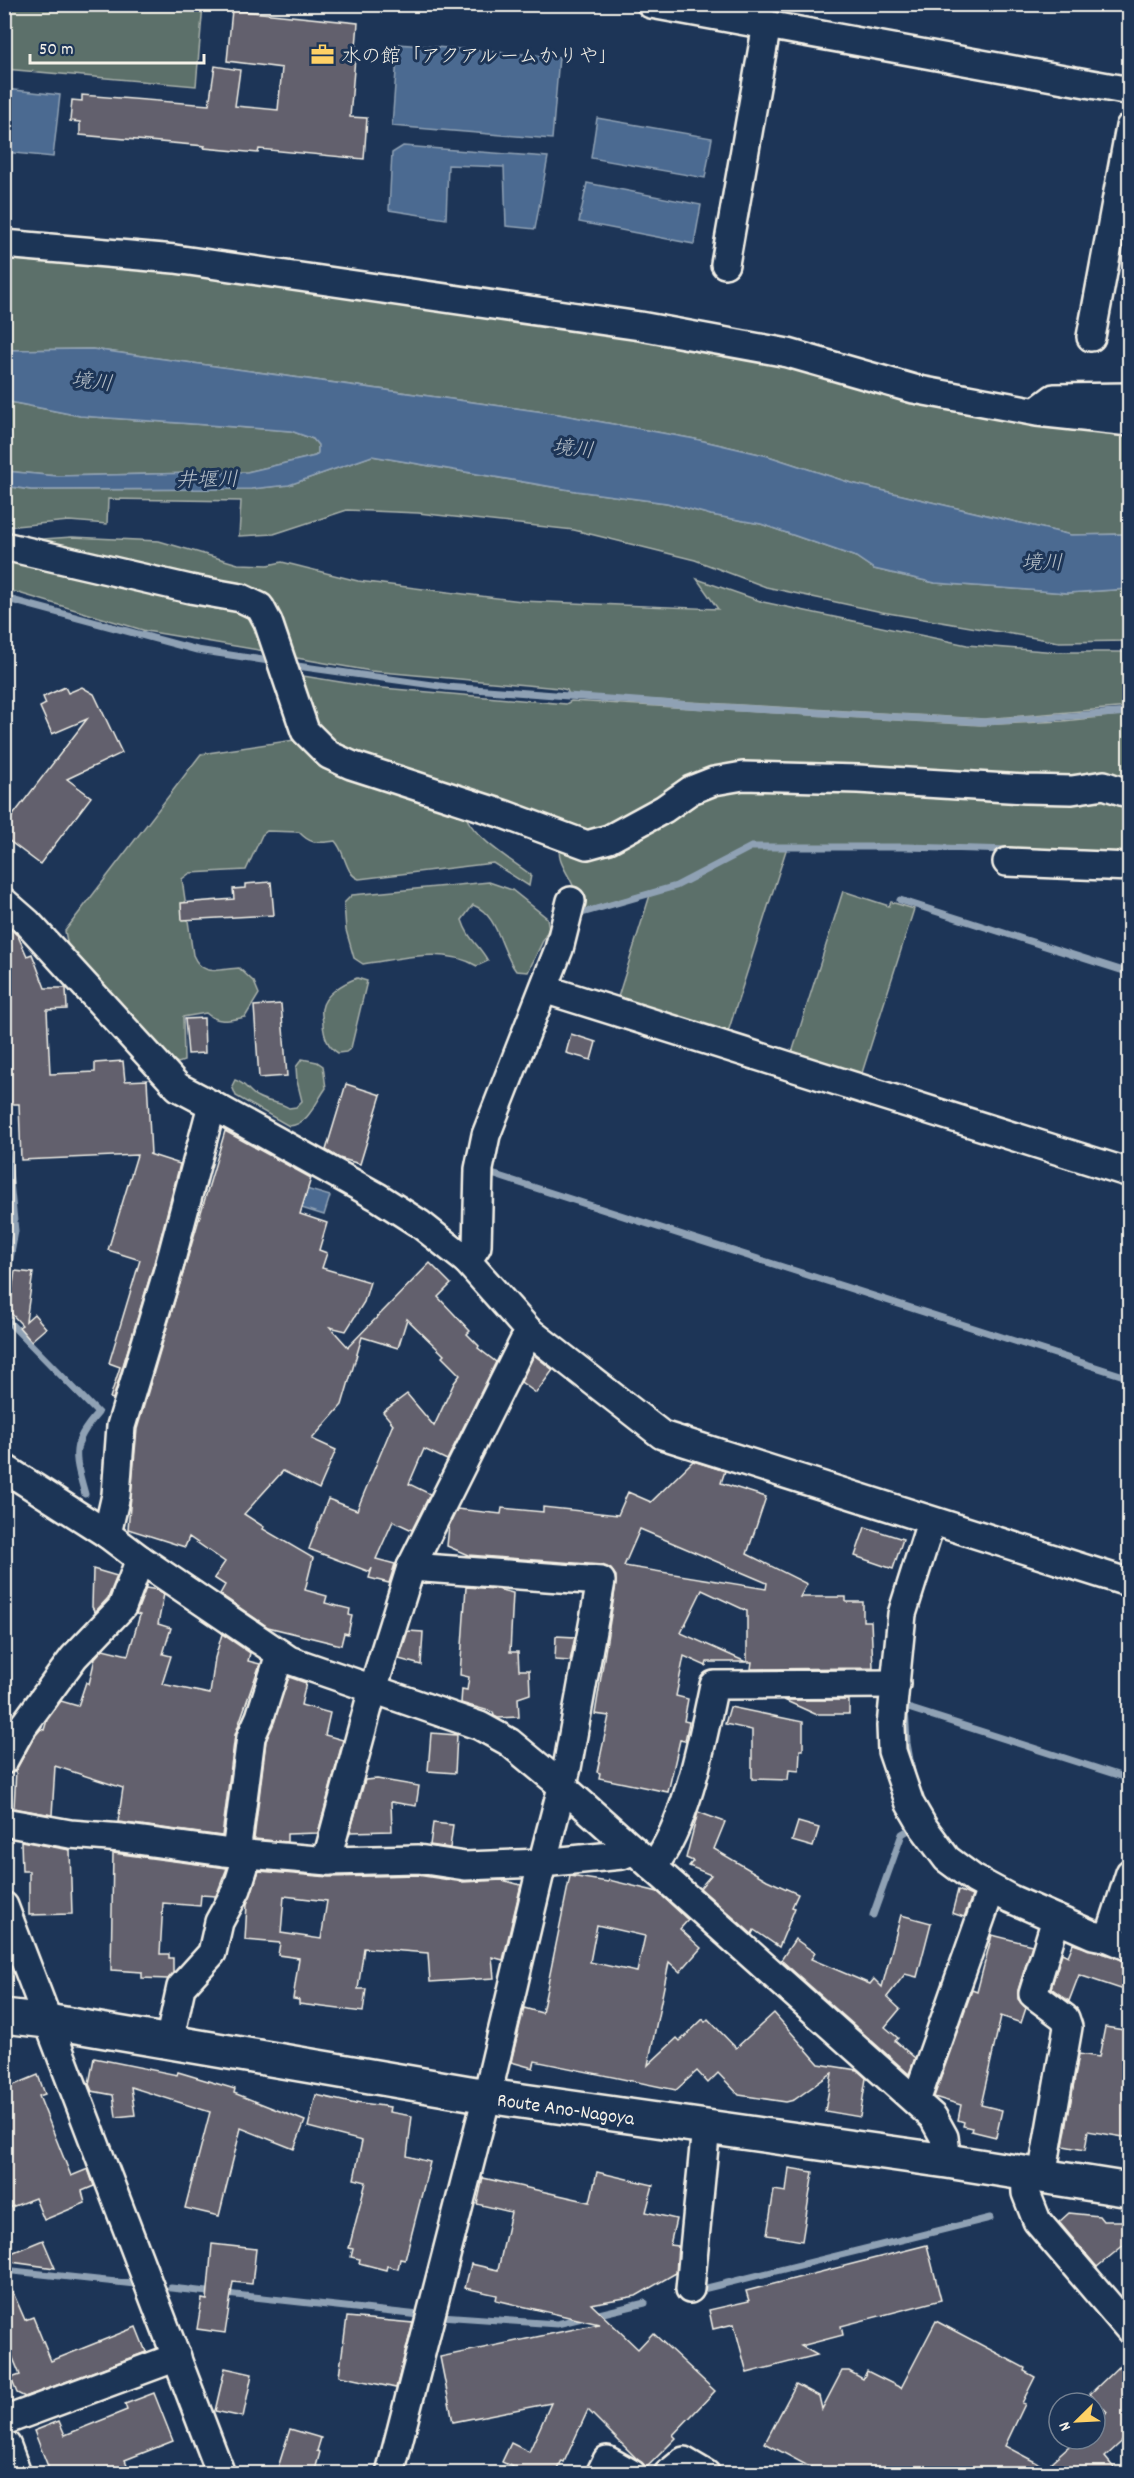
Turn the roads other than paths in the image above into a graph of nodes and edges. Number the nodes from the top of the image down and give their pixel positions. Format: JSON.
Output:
{"nodes":[{"id":1,"x":651,"y":4,"type":"edge"},
{"id":2,"x":767,"y":24,"type":"junction"},
{"id":3,"x":1130,"y":92,"type":"edge"},
{"id":4,"x":1130,"y":127,"type":"edge"},
{"id":5,"x":4,"y":244,"type":"edge"},
{"id":6,"x":725,"y":264,"type":"dead end"},
{"id":7,"x":1091,"y":337,"type":"dead end"},
{"id":8,"x":1130,"y":397,"type":"edge"},
{"id":9,"x":1037,"y":412,"type":"junction"},
{"id":10,"x":1130,"y":422,"type":"edge"},
{"id":11,"x":4,"y":546,"type":"edge"},
{"id":12,"x":1130,"y":794,"type":"edge"},
{"id":13,"x":1007,"y":862,"type":"dead end"},
{"id":14,"x":1130,"y":867,"type":"edge"},
{"id":15,"x":571,"y":901,"type":"dead end"},
{"id":16,"x":4,"y":902,"type":"edge"},
{"id":17,"x":544,"y":989,"type":"junction"},
{"id":18,"x":212,"y":1105,"type":"junction"},
{"id":19,"x":1130,"y":1173,"type":"edge"},
{"id":20,"x":467,"y":1261,"type":"junction"},
{"id":21,"x":529,"y":1331,"type":"junction"},
{"id":22,"x":4,"y":1468,"type":"edge"},
{"id":23,"x":931,"y":1522,"type":"junction"},
{"id":24,"x":107,"y":1534,"type":"junction"},
{"id":25,"x":140,"y":1559,"type":"junction"},
{"id":26,"x":411,"y":1567,"type":"junction"},
{"id":27,"x":1130,"y":1583,"type":"edge"},
{"id":28,"x":280,"y":1654,"type":"junction"},
{"id":29,"x":896,"y":1684,"type":"junction"},
{"id":30,"x":373,"y":1689,"type":"junction"},
{"id":31,"x":4,"y":1760,"type":"edge"},
{"id":32,"x":562,"y":1786,"type":"junction"},
{"id":33,"x":4,"y":1822,"type":"edge"},
{"id":34,"x":242,"y":1853,"type":"junction"},
{"id":35,"x":644,"y":1858,"type":"junction"},
{"id":36,"x":329,"y":1861,"type":"junction"},
{"id":37,"x":542,"y":1863,"type":"junction"},
{"id":38,"x":1130,"y":1873,"type":"edge"},
{"id":39,"x":992,"y":1889,"type":"junction"},
{"id":40,"x":4,"y":1906,"type":"edge"},
{"id":41,"x":1056,"y":1919,"type":"junction"},
{"id":42,"x":1119,"y":1942,"type":"edge"},
{"id":43,"x":4,"y":2016,"type":"edge"},
{"id":44,"x":48,"y":2021,"type":"junction"},
{"id":45,"x":170,"y":2042,"type":"junction"},
{"id":46,"x":487,"y":2096,"type":"junction"},
{"id":47,"x":916,"y":2101,"type":"junction"},
{"id":48,"x":706,"y":2127,"type":"junction"},
{"id":49,"x":947,"y":2161,"type":"junction"},
{"id":50,"x":1033,"y":2175,"type":"junction"},
{"id":51,"x":1130,"y":2190,"type":"edge"},
{"id":52,"x":690,"y":2289,"type":"dead end"},
{"id":53,"x":1130,"y":2330,"type":"edge"},
{"id":54,"x":177,"y":2357,"type":"junction"},
{"id":55,"x":4,"y":2421,"type":"edge"},
{"id":56,"x":4,"y":2447,"type":"edge"},
{"id":57,"x":14,"y":2474,"type":"edge"},
{"id":58,"x":221,"y":2474,"type":"edge"},
{"id":59,"x":390,"y":2474,"type":"edge"},
{"id":60,"x":600,"y":2474,"type":"edge"},
{"id":61,"x":632,"y":2474,"type":"edge"},
{"id":62,"x":668,"y":2474,"type":"edge"},
{"id":63,"x":706,"y":2474,"type":"edge"}],
"edges":[{"from":1,"to":2,"type":"street"},
{"from":2,"to":3,"type":"street"},
{"from":2,"to":6,"type":"street"},
{"from":4,"to":7,"type":"street"},
{"from":5,"to":9,"type":"street"},
{"from":8,"to":9,"type":"street"},
{"from":9,"to":10,"type":"street"},
{"from":11,"to":12,"type":"street"},
{"from":13,"to":14,"type":"street"},
{"from":15,"to":17,"type":"street"},
{"from":16,"to":18,"type":"street"},
{"from":17,"to":19,"type":"street"},
{"from":17,"to":20,"type":"street"},
{"from":18,"to":20,"type":"street"},
{"from":18,"to":24,"type":"street"},
{"from":20,"to":21,"type":"street"},
{"from":21,"to":23,"type":"street"},
{"from":21,"to":26,"type":"street"},
{"from":22,"to":24,"type":"street"},
{"from":23,"to":27,"type":"street"},
{"from":23,"to":29,"type":"street"},
{"from":24,"to":25,"type":"street"},
{"from":25,"to":28,"type":"street"},
{"from":25,"to":31,"type":"street"},
{"from":26,"to":30,"type":"street"},
{"from":26,"to":32,"type":"street"},
{"from":28,"to":30,"type":"street"},
{"from":28,"to":34,"type":"street"},
{"from":29,"to":35,"type":"street"},
{"from":29,"to":39,"type":"street"},
{"from":30,"to":32,"type":"street"},
{"from":30,"to":36,"type":"street"},
{"from":32,"to":35,"type":"street"},
{"from":32,"to":37,"type":"street"},
{"from":33,"to":34,"type":"street"},
{"from":34,"to":36,"type":"street"},
{"from":34,"to":45,"type":"street"},
{"from":35,"to":37,"type":"street"},
{"from":35,"to":47,"type":"street"},
{"from":36,"to":37,"type":"street"},
{"from":37,"to":46,"type":"street"},
{"from":38,"to":42,"type":"street"},
{"from":39,"to":41,"type":"street"},
{"from":39,"to":47,"type":"street"},
{"from":40,"to":44,"type":"street"},
{"from":41,"to":42,"type":"street"},
{"from":41,"to":50,"type":"street"},
{"from":43,"to":44,"type":"main road","name":"Route Ano-Nagoya"},
{"from":44,"to":45,"type":"main road","name":"Route Ano-Nagoya"},
{"from":44,"to":54,"type":"street"},
{"from":45,"to":46,"type":"main road","name":"Route Ano-Nagoya"},
{"from":46,"to":48,"type":"main road","name":"Route Ano-Nagoya"},
{"from":46,"to":59,"type":"street"},
{"from":47,"to":49,"type":"street"},
{"from":48,"to":49,"type":"main road","name":"Route Ano-Nagoya"},
{"from":48,"to":52,"type":"street"},
{"from":49,"to":50,"type":"main road","name":"Route Ano-Nagoya"},
{"from":50,"to":51,"type":"main road","name":"Route Ano-Nagoya"},
{"from":50,"to":53,"type":"street"},
{"from":54,"to":55,"type":"street"},
{"from":54,"to":58,"type":"street"},
{"from":56,"to":57,"type":"main road"},
{"from":60,"to":61,"type":"street"},
{"from":62,"to":63,"type":"street"}]}
